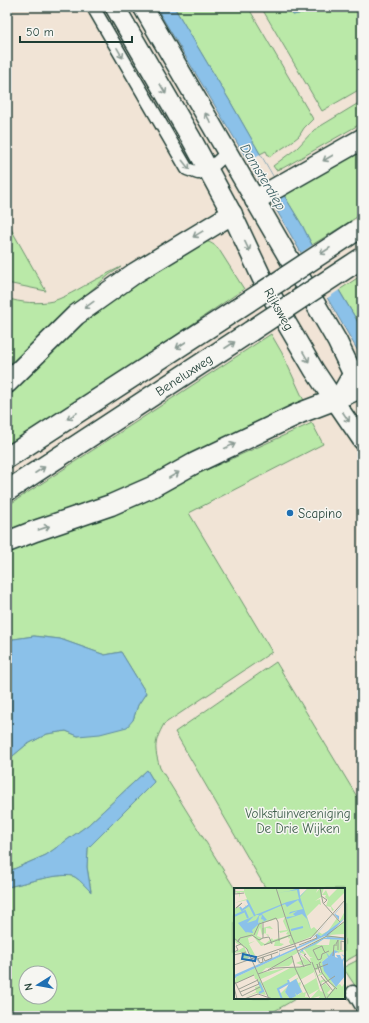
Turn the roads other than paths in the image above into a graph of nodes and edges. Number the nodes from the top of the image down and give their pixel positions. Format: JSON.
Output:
{"nodes":[{"id":1,"x":94,"y":7,"type":"edge"},
{"id":2,"x":115,"y":7,"type":"edge"},
{"id":3,"x":143,"y":7,"type":"edge"},
{"id":4,"x":362,"y":139,"type":"edge"},
{"id":5,"x":227,"y":152,"type":"junction"},
{"id":6,"x":208,"y":170,"type":"junction"},
{"id":7,"x":267,"y":194,"type":"junction"},
{"id":8,"x":232,"y":214,"type":"junction"},
{"id":9,"x":360,"y":228,"type":"edge"},
{"id":10,"x":362,"y":258,"type":"edge"},
{"id":11,"x":357,"y":367,"type":"edge"},
{"id":12,"x":7,"y":383,"type":"edge"},
{"id":13,"x":362,"y":390,"type":"edge"},
{"id":14,"x":334,"y":400,"type":"junction"},
{"id":15,"x":360,"y":438,"type":"edge"},
{"id":16,"x":7,"y":458,"type":"edge"},
{"id":17,"x":7,"y":491,"type":"edge"},
{"id":18,"x":7,"y":542,"type":"edge"},
{"id":19,"x":353,"y":992,"type":"dead end"},
{"id":20,"x":362,"y":1006,"type":"edge"}],
"edges":[{"from":1,"to":6,"type":"street","one_way":true},
{"from":2,"to":6,"type":"main road","name":"Rijksweg","one_way":true},
{"from":5,"to":3,"type":"main road","one_way":true},
{"from":4,"to":7,"type":"highway","one_way":true},
{"from":5,"to":6,"type":"street"},
{"from":5,"to":7,"type":"main road"},
{"from":6,"to":8,"type":"main road","name":"Rijksweg"},
{"from":7,"to":8,"type":"main road"},
{"from":7,"to":11,"type":"main road"},
{"from":8,"to":12,"type":"highway","one_way":true},
{"from":8,"to":14,"type":"main road","name":"Rijksweg","one_way":true},
{"from":9,"to":16,"type":"highway","name":"Beneluxweg","one_way":true,"bridge":true},
{"from":17,"to":10,"type":"highway","name":"Beneluxweg","one_way":true,"bridge":true},
{"from":11,"to":13,"type":"main road"},
{"from":11,"to":14,"type":"street"},
{"from":13,"to":14,"type":"main road"},
{"from":14,"to":15,"type":"main road","name":"Rijksweg","one_way":true},
{"from":18,"to":14,"type":"highway","one_way":true},
{"from":19,"to":20,"type":"street"}]}
